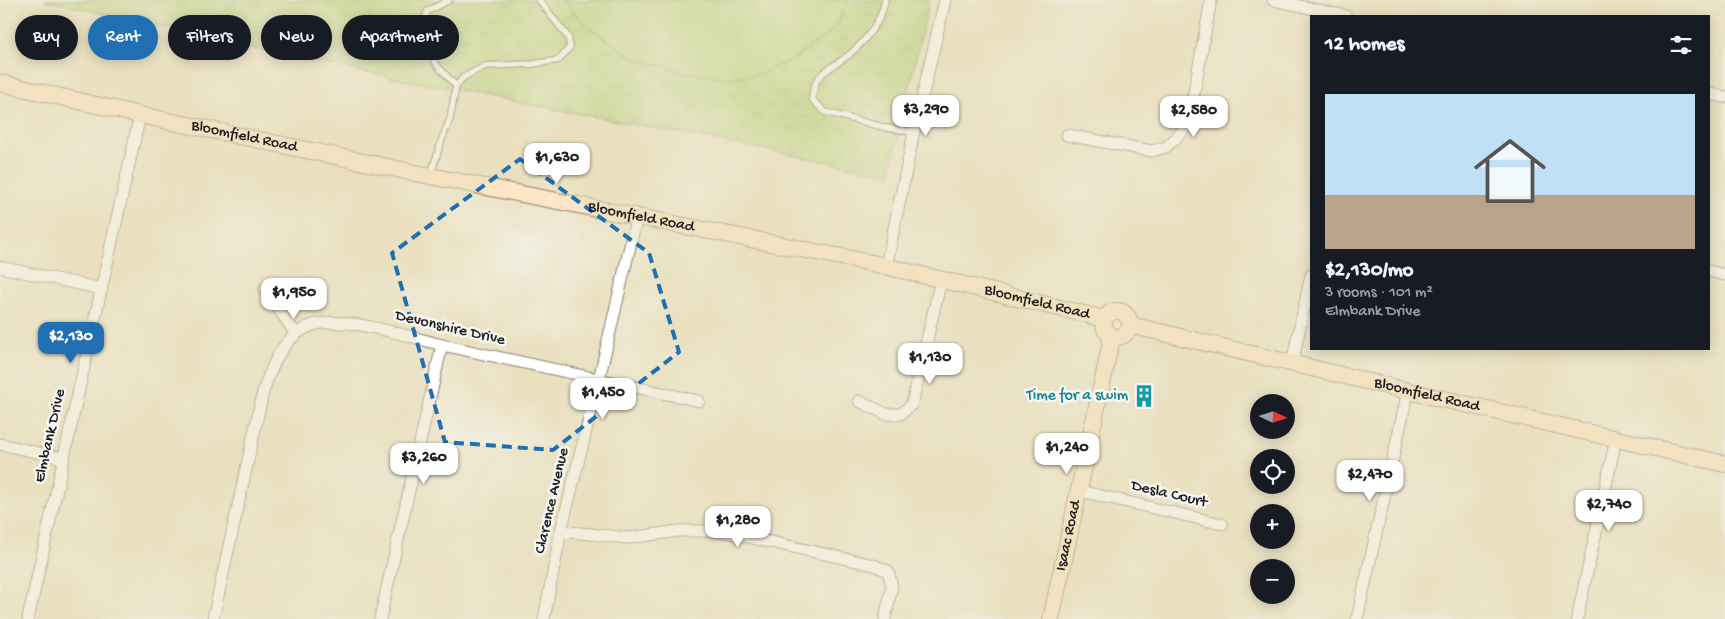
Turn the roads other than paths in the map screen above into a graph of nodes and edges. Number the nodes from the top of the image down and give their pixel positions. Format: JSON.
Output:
{"nodes":[{"id":1,"x":449,"y":0,"type":"edge"},
{"id":2,"x":539,"y":0,"type":"edge"},
{"id":3,"x":885,"y":0,"type":"edge"},
{"id":4,"x":945,"y":0,"type":"edge"},
{"id":5,"x":1211,"y":0,"type":"edge"},
{"id":6,"x":1273,"y":0,"type":"edge"},
{"id":7,"x":1341,"y":15,"type":"edge"},
{"id":8,"x":0,"y":82,"type":"edge"},
{"id":9,"x":456,"y":86,"type":"junction"},
{"id":10,"x":1710,"y":94,"type":"edge"},
{"id":11,"x":1725,"y":97,"type":"edge"},
{"id":12,"x":140,"y":115,"type":"junction"},
{"id":13,"x":914,"y":132,"type":"junction"},
{"id":14,"x":1067,"y":135,"type":"dead end"},
{"id":15,"x":430,"y":176,"type":"junction"},
{"id":16,"x":637,"y":216,"type":"junction"},
{"id":17,"x":0,"y":267,"type":"edge"},
{"id":18,"x":886,"y":267,"type":"junction"},
{"id":19,"x":1710,"y":271,"type":"edge"},
{"id":20,"x":1725,"y":275,"type":"edge"},
{"id":21,"x":941,"y":280,"type":"junction"},
{"id":22,"x":1310,"y":280,"type":"edge"},
{"id":23,"x":102,"y":289,"type":"junction"},
{"id":24,"x":265,"y":289,"type":"dead end"},
{"id":25,"x":1105,"y":319,"type":"junction"},
{"id":26,"x":1130,"y":325,"type":"junction"},
{"id":27,"x":295,"y":334,"type":"junction"},
{"id":28,"x":1112,"y":336,"type":"junction"},
{"id":29,"x":442,"y":345,"type":"junction"},
{"id":30,"x":1292,"y":364,"type":"junction"},
{"id":31,"x":600,"y":379,"type":"junction"},
{"id":32,"x":1408,"y":392,"type":"junction"},
{"id":33,"x":699,"y":400,"type":"dead end"},
{"id":34,"x":859,"y":401,"type":"dead end"},
{"id":35,"x":1616,"y":439,"type":"junction"},
{"id":36,"x":0,"y":444,"type":"edge"},
{"id":37,"x":62,"y":458,"type":"junction"},
{"id":38,"x":1725,"y":464,"type":"edge"},
{"id":39,"x":1080,"y":491,"type":"junction"},
{"id":40,"x":1222,"y":524,"type":"dead end"},
{"id":41,"x":561,"y":531,"type":"junction"},
{"id":42,"x":28,"y":619,"type":"edge"},
{"id":43,"x":213,"y":619,"type":"edge"},
{"id":44,"x":380,"y":619,"type":"edge"},
{"id":45,"x":544,"y":619,"type":"edge"},
{"id":46,"x":885,"y":619,"type":"edge"},
{"id":47,"x":1052,"y":619,"type":"edge"},
{"id":48,"x":1357,"y":619,"type":"edge"},
{"id":49,"x":1576,"y":619,"type":"edge"}],
"edges":[{"from":1,"to":9,"type":"lane"},
{"from":2,"to":9,"type":"lane"},
{"from":3,"to":13,"type":"lane"},
{"from":4,"to":13,"type":"street"},
{"from":5,"to":14,"type":"street"},
{"from":6,"to":7,"type":"street"},
{"from":8,"to":12,"type":"street","name":"Bloomfield Road"},
{"from":9,"to":15,"type":"lane"},
{"from":10,"to":11,"type":"street"},
{"from":12,"to":15,"type":"street","name":"Bloomfield Road"},
{"from":12,"to":23,"type":"street","name":"Elmbank Drive"},
{"from":13,"to":18,"type":"street"},
{"from":15,"to":16,"type":"street","name":"Bloomfield Road"},
{"from":16,"to":18,"type":"street","name":"Bloomfield Road"},
{"from":16,"to":31,"type":"street","name":"Clarence Avenue"},
{"from":17,"to":23,"type":"street"},
{"from":18,"to":21,"type":"street","name":"Bloomfield Road"},
{"from":19,"to":20,"type":"street"},
{"from":21,"to":25,"type":"street","name":"Bloomfield Road"},
{"from":21,"to":34,"type":"street"},
{"from":22,"to":30,"type":"street"},
{"from":23,"to":37,"type":"street","name":"Elmbank Drive"},
{"from":24,"to":27,"type":"street"},
{"from":25,"to":26,"type":"street"},
{"from":25,"to":28,"type":"street"},
{"from":26,"to":28,"type":"street"},
{"from":26,"to":30,"type":"street","name":"Bloomfield Road"},
{"from":27,"to":29,"type":"street","name":"Devonshire Drive"},
{"from":27,"to":43,"type":"street","name":"Devonshire Drive"},
{"from":28,"to":39,"type":"street","name":"Isaac Road"},
{"from":29,"to":31,"type":"street","name":"Devonshire Drive"},
{"from":29,"to":44,"type":"street"},
{"from":30,"to":32,"type":"street","name":"Bloomfield Road"},
{"from":31,"to":33,"type":"street","name":"Devonshire Drive"},
{"from":31,"to":41,"type":"street","name":"Clarence Avenue"},
{"from":32,"to":35,"type":"street","name":"Bloomfield Road"},
{"from":32,"to":48,"type":"street"},
{"from":35,"to":38,"type":"street","name":"Bloomfield Road"},
{"from":35,"to":49,"type":"street"},
{"from":36,"to":37,"type":"street"},
{"from":37,"to":42,"type":"street","name":"Elmbank Drive"},
{"from":39,"to":40,"type":"street","name":"Desla Court"},
{"from":39,"to":47,"type":"street","name":"Isaac Road"},
{"from":41,"to":45,"type":"street","name":"Clarence Avenue"},
{"from":41,"to":46,"type":"street"}]}
